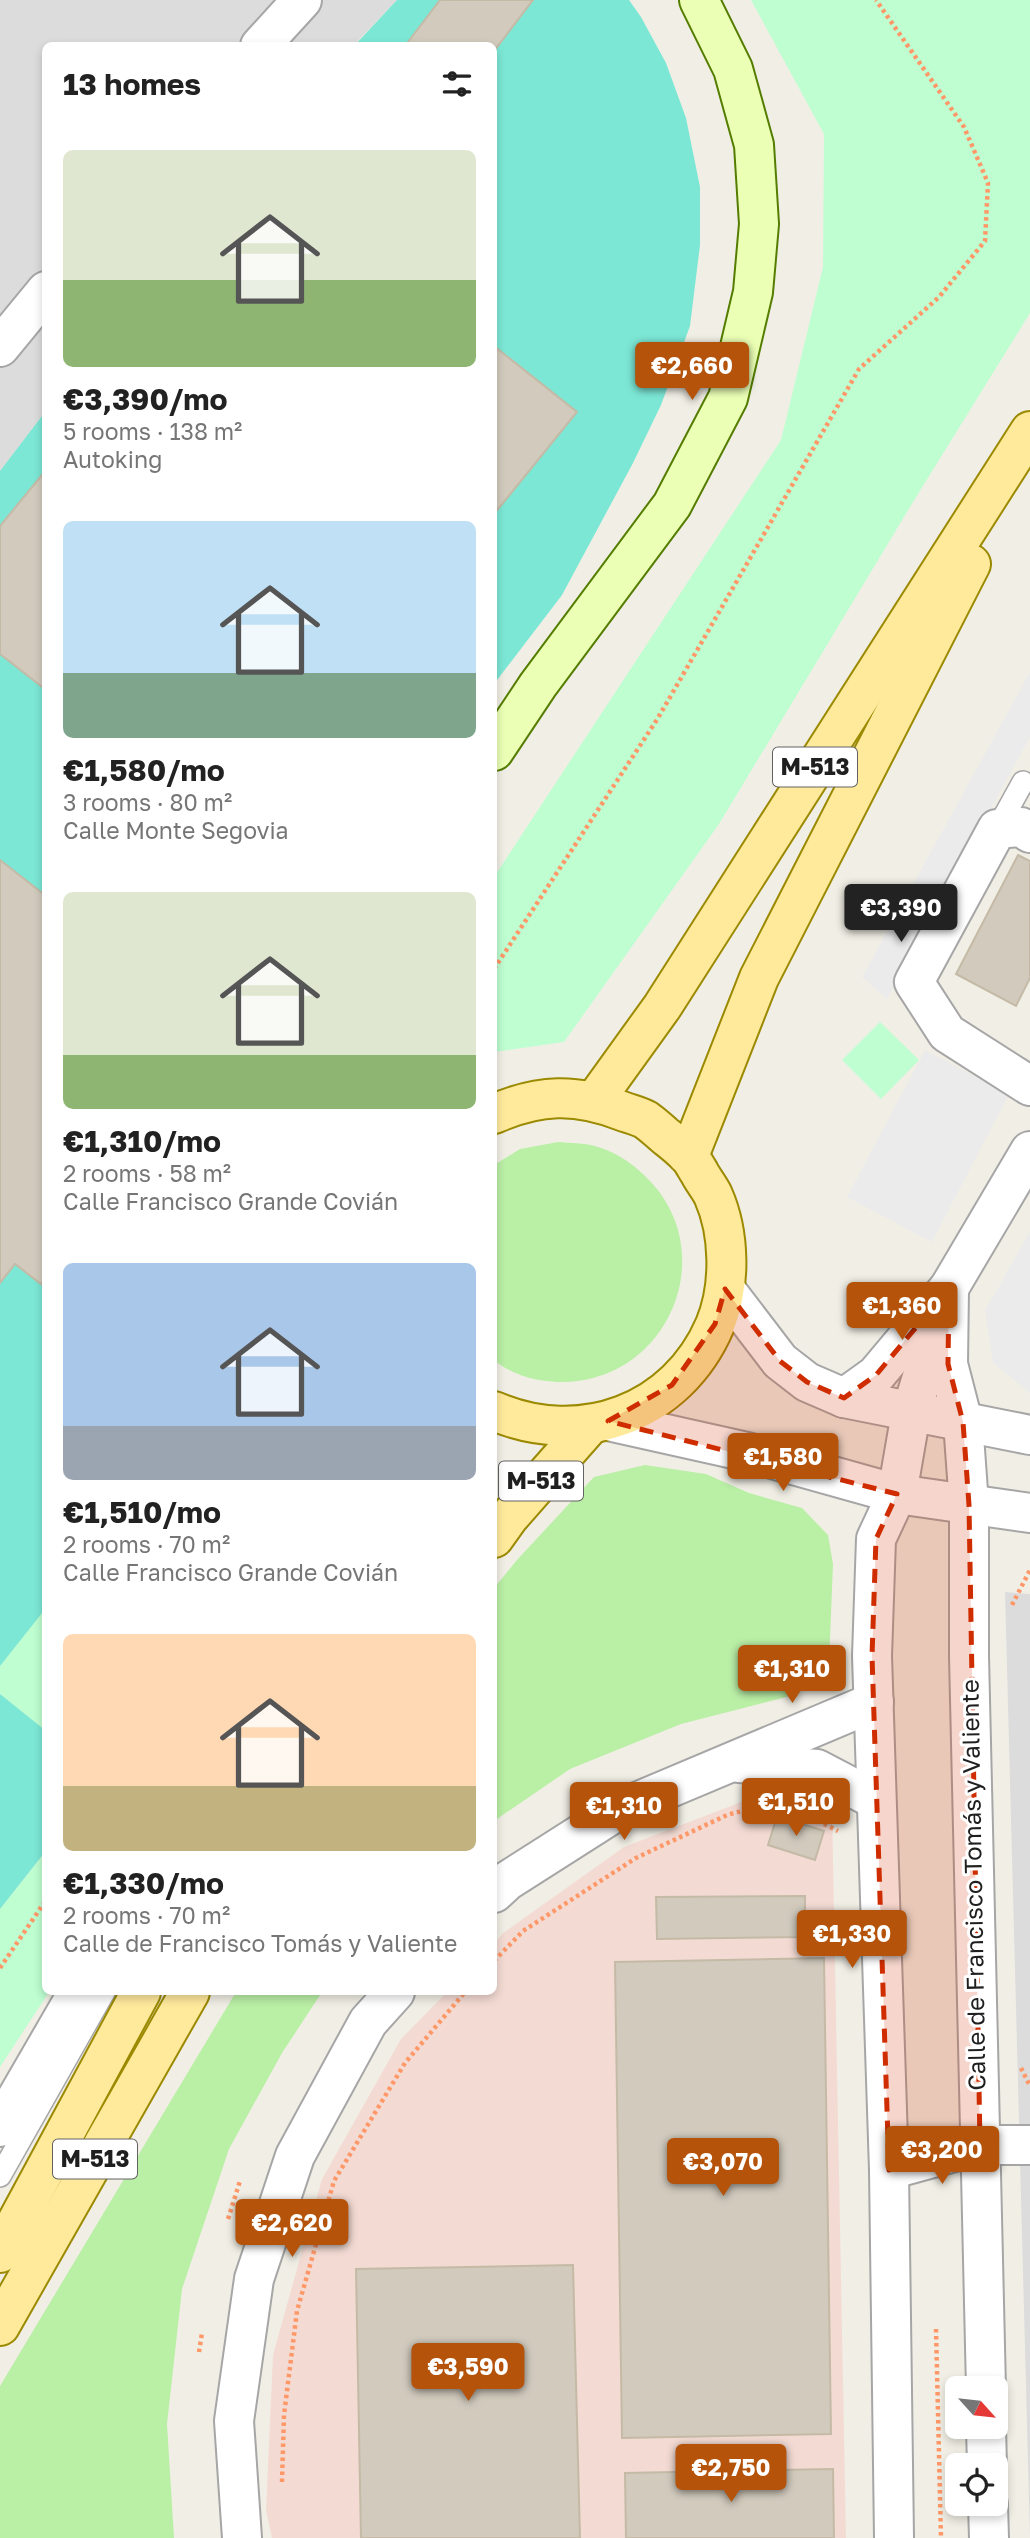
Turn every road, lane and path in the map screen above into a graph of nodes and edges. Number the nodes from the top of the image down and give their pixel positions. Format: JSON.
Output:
{"nodes":[{"id":1,"x":302,"y":0,"type":"edge"},
{"id":2,"x":699,"y":0,"type":"edge"},
{"id":3,"x":876,"y":0,"type":"edge"},
{"id":4,"x":264,"y":42,"type":"edge"},
{"id":5,"x":42,"y":296,"type":"edge"},
{"id":6,"x":0,"y":347,"type":"edge"},
{"id":7,"x":1030,"y":431,"type":"edge"},
{"id":8,"x":1030,"y":449,"type":"edge"},
{"id":9,"x":497,"y":746,"type":"edge"},
{"id":10,"x":1028,"y":780,"type":"edge"},
{"id":11,"x":1014,"y":831,"type":"edge"},
{"id":12,"x":497,"y":964,"type":"edge"},
{"id":13,"x":1030,"y":1086,"type":"edge"},
{"id":14,"x":595,"y":1100,"type":"junction"},
{"id":15,"x":497,"y":1113,"type":"edge"},
{"id":16,"x":1030,"y":1152,"type":"edge"},
{"id":17,"x":689,"y":1156,"type":"junction"},
{"id":18,"x":949,"y":1288,"type":"junction"},
{"id":19,"x":725,"y":1289,"type":"junction"},
{"id":20,"x":844,"y":1398,"type":"junction"},
{"id":21,"x":497,"y":1412,"type":"edge"},
{"id":22,"x":911,"y":1413,"type":"junction"},
{"id":23,"x":963,"y":1422,"type":"junction"},
{"id":24,"x":599,"y":1423,"type":"junction"},
{"id":25,"x":1030,"y":1435,"type":"edge"},
{"id":26,"x":897,"y":1494,"type":"junction"},
{"id":27,"x":969,"y":1505,"type":"junction"},
{"id":28,"x":1030,"y":1513,"type":"edge"},
{"id":29,"x":497,"y":1534,"type":"edge"},
{"id":30,"x":874,"y":1702,"type":"junction"},
{"id":31,"x":733,"y":1763,"type":"junction"},
{"id":32,"x":876,"y":1800,"type":"junction"},
{"id":33,"x":788,"y":1805,"type":"dead end"},
{"id":34,"x":763,"y":1808,"type":"dead end"},
{"id":35,"x":844,"y":1834,"type":"dead end"},
{"id":36,"x":497,"y":1890,"type":"edge"},
{"id":37,"x":42,"y":1906,"type":"edge"},
{"id":38,"x":497,"y":1958,"type":"edge"},
{"id":39,"x":0,"y":1968,"type":"edge"},
{"id":40,"x":78,"y":1995,"type":"edge"},
{"id":41,"x":102,"y":1995,"type":"edge"},
{"id":42,"x":139,"y":1995,"type":"edge"},
{"id":43,"x":188,"y":1995,"type":"edge"},
{"id":44,"x":392,"y":1995,"type":"edge"},
{"id":45,"x":462,"y":1995,"type":"edge"},
{"id":46,"x":0,"y":2127,"type":"edge"},
{"id":47,"x":980,"y":2145,"type":"junction"},
{"id":48,"x":1030,"y":2145,"type":"edge"},
{"id":49,"x":889,"y":2170,"type":"junction"},
{"id":50,"x":0,"y":2176,"type":"edge"},
{"id":51,"x":0,"y":2253,"type":"edge"},
{"id":52,"x":936,"y":2320,"type":"dead end"},
{"id":53,"x":0,"y":2326,"type":"edge"},
{"id":54,"x":986,"y":2376,"type":"edge"},
{"id":55,"x":282,"y":2491,"type":"dead end"},
{"id":56,"x":988,"y":2516,"type":"edge"},
{"id":57,"x":242,"y":2538,"type":"edge"},
{"id":58,"x":894,"y":2538,"type":"edge"},
{"id":59,"x":941,"y":2538,"type":"edge"},
{"id":60,"x":989,"y":2538,"type":"edge"}],
"edges":[{"from":1,"to":4,"type":"street"},
{"from":2,"to":9,"type":"street"},
{"from":3,"to":12,"type":"path"},
{"from":5,"to":6,"type":"street"},
{"from":7,"to":14,"type":"main road","number":"M-513"},
{"from":8,"to":17,"type":"main road","number":"M-513"},
{"from":10,"to":11,"type":"lane"},
{"from":11,"to":13,"type":"street"},
{"from":14,"to":15,"type":"main road","number":"M-513"},
{"from":14,"to":17,"type":"main road","number":"M-513"},
{"from":16,"to":18,"type":"street"},
{"from":17,"to":19,"type":"main road","number":"M-513"},
{"from":18,"to":20,"type":"street"},
{"from":18,"to":22,"type":"street"},
{"from":18,"to":23,"type":"street","name":"Calle de Francisco Tomás y Valiente"},
{"from":19,"to":20,"type":"street"},
{"from":19,"to":24,"type":"main road","number":"M-513"},
{"from":20,"to":22,"type":"street"},
{"from":21,"to":24,"type":"main road","number":"M-513"},
{"from":22,"to":23,"type":"street"},
{"from":22,"to":26,"type":"street"},
{"from":23,"to":25,"type":"street"},
{"from":23,"to":27,"type":"street","name":"Calle de Francisco Tomás y Valiente"},
{"from":24,"to":26,"type":"street"},
{"from":24,"to":29,"type":"main road","number":"M-513"},
{"from":26,"to":27,"type":"street"},
{"from":26,"to":30,"type":"street"},
{"from":27,"to":28,"type":"street"},
{"from":27,"to":47,"type":"street","name":"Calle de Francisco Tomás y Valiente"},
{"from":30,"to":31,"type":"street"},
{"from":30,"to":32,"type":"street"},
{"from":31,"to":32,"type":"street"},
{"from":31,"to":36,"type":"street"},
{"from":32,"to":49,"type":"street"},
{"from":33,"to":35,"type":"path"},
{"from":34,"to":38,"type":"path"},
{"from":37,"to":39,"type":"path"},
{"from":40,"to":46,"type":"street"},
{"from":41,"to":50,"type":"lane"},
{"from":42,"to":51,"type":"main road","number":"M-513"},
{"from":43,"to":53,"type":"main road","number":"M-513"},
{"from":44,"to":57,"type":"street"},
{"from":45,"to":55,"type":"path"},
{"from":47,"to":48,"type":"street"},
{"from":47,"to":49,"type":"street"},
{"from":47,"to":54,"type":"street","name":"Calle de Francisco Tomás y Valiente"},
{"from":49,"to":58,"type":"street"},
{"from":52,"to":59,"type":"path"},
{"from":56,"to":60,"type":"street"}]}
